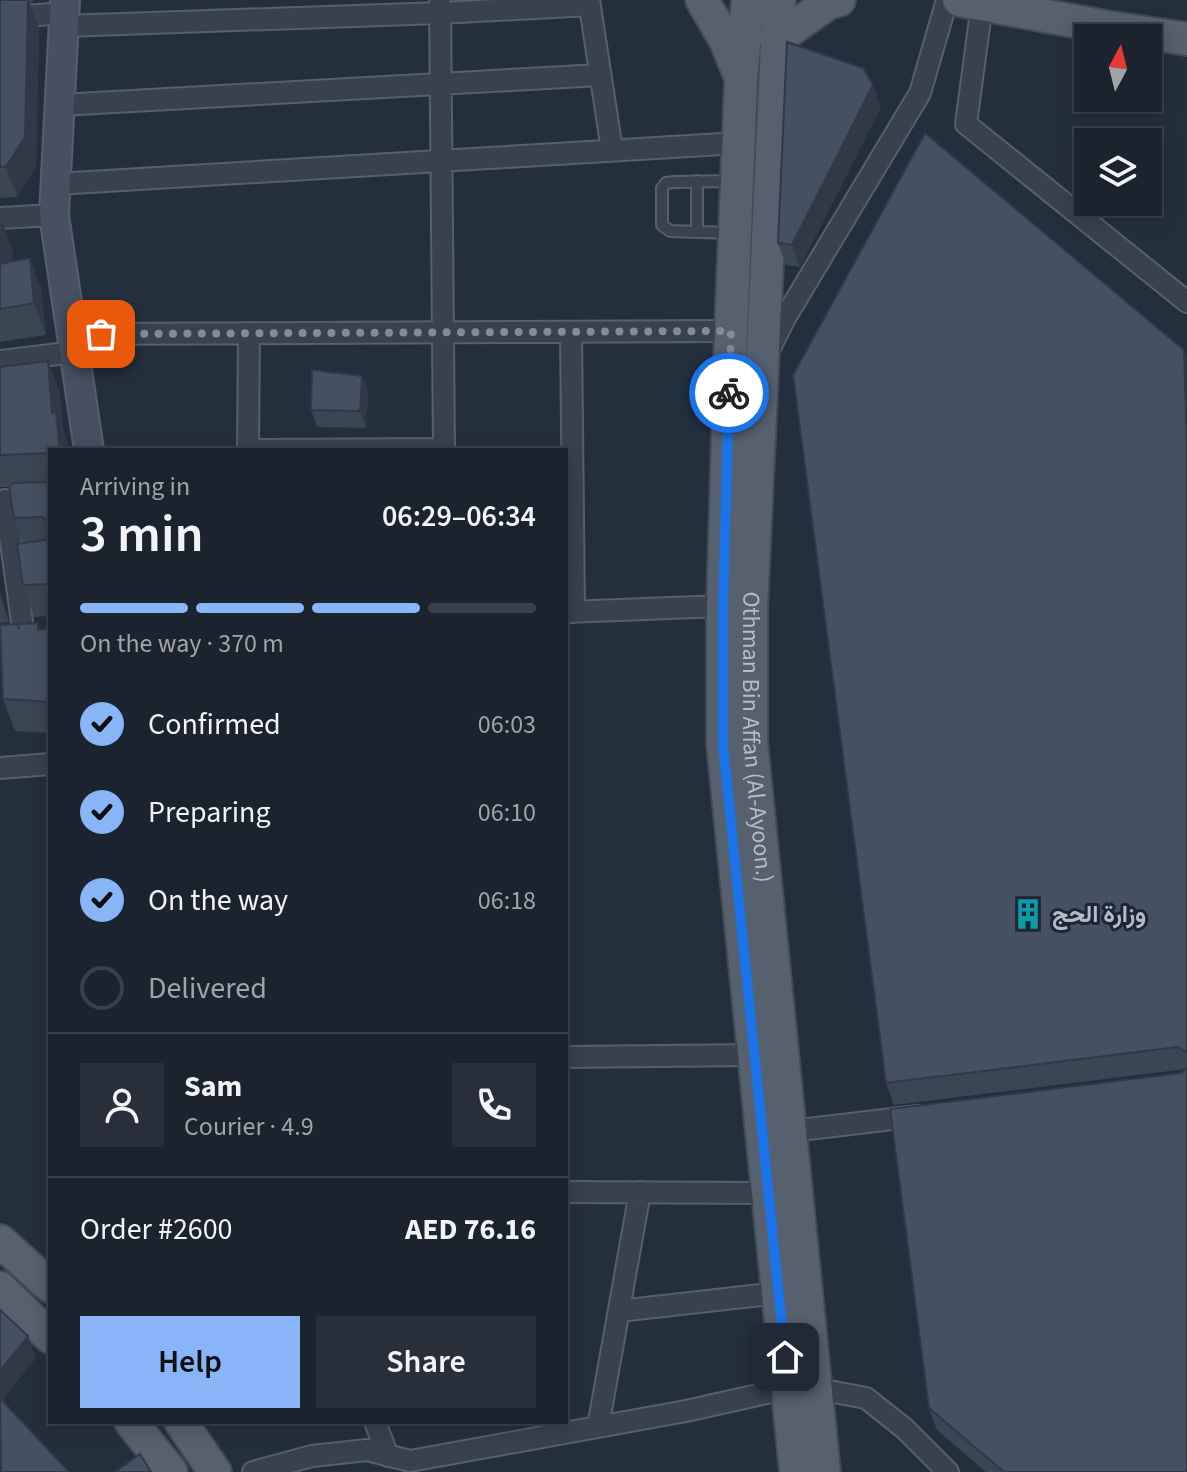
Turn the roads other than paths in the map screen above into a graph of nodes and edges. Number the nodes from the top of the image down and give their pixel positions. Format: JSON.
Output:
{"nodes":[{"id":1,"x":702,"y":0,"type":"edge"},
{"id":2,"x":748,"y":0,"type":"edge"},
{"id":3,"x":779,"y":0,"type":"edge"},
{"id":4,"x":839,"y":0,"type":"edge"},
{"id":5,"x":947,"y":0,"type":"edge"},
{"id":6,"x":590,"y":2,"type":"edge"},
{"id":7,"x":970,"y":2,"type":"edge"},
{"id":8,"x":440,"y":7,"type":"edge"},
{"id":9,"x":65,"y":13,"type":"edge"},
{"id":10,"x":0,"y":18,"type":"edge"},
{"id":11,"x":1090,"y":24,"type":"edge"},
{"id":12,"x":1162,"y":35,"type":"edge"},
{"id":13,"x":1187,"y":39,"type":"edge"},
{"id":14,"x":776,"y":40,"type":"junction"},
{"id":15,"x":1162,"y":41,"type":"edge"},
{"id":16,"x":1187,"y":47,"type":"edge"},
{"id":17,"x":600,"y":75,"type":"junction"},
{"id":18,"x":741,"y":80,"type":"junction"},
{"id":19,"x":441,"y":82,"type":"junction"},
{"id":20,"x":60,"y":105,"type":"junction"},
{"id":21,"x":739,"y":143,"type":"junction"},
{"id":22,"x":612,"y":150,"type":"junction"},
{"id":23,"x":442,"y":160,"type":"junction"},
{"id":24,"x":697,"y":181,"type":"junction"},
{"id":25,"x":737,"y":181,"type":"junction"},
{"id":26,"x":56,"y":184,"type":"junction"},
{"id":27,"x":54,"y":215,"type":"junction"},
{"id":28,"x":0,"y":218,"type":"edge"},
{"id":29,"x":697,"y":232,"type":"junction"},
{"id":30,"x":735,"y":233,"type":"junction"},
{"id":31,"x":1187,"y":302,"type":"edge"},
{"id":32,"x":731,"y":331,"type":"junction"},
{"id":33,"x":444,"y":332,"type":"junction"},
{"id":34,"x":571,"y":332,"type":"junction"},
{"id":35,"x":249,"y":333,"type":"junction"},
{"id":36,"x":73,"y":343,"type":"junction"},
{"id":37,"x":0,"y":361,"type":"edge"},
{"id":38,"x":762,"y":365,"type":"junction"},
{"id":39,"x":89,"y":448,"type":"edge"},
{"id":40,"x":248,"y":448,"type":"edge"},
{"id":41,"x":444,"y":448,"type":"edge"},
{"id":42,"x":8,"y":500,"type":"edge"},
{"id":43,"x":38,"y":562,"type":"edge"},
{"id":44,"x":7,"y":565,"type":"edge"},
{"id":45,"x":723,"y":606,"type":"junction"},
{"id":46,"x":570,"y":612,"type":"edge"},
{"id":47,"x":48,"y":634,"type":"edge"},
{"id":48,"x":24,"y":636,"type":"junction"},
{"id":49,"x":0,"y":637,"type":"edge"},
{"id":50,"x":48,"y":764,"type":"edge"},
{"id":51,"x":0,"y":768,"type":"edge"},
{"id":52,"x":754,"y":1055,"type":"junction"},
{"id":53,"x":568,"y":1057,"type":"edge"},
{"id":54,"x":934,"y":1114,"type":"edge"},
{"id":55,"x":791,"y":1131,"type":"junction"},
{"id":56,"x":568,"y":1192,"type":"edge"},
{"id":57,"x":640,"y":1192,"type":"junction"},
{"id":58,"x":769,"y":1193,"type":"junction"},
{"id":59,"x":0,"y":1241,"type":"edge"},
{"id":60,"x":48,"y":1284,"type":"edge"},
{"id":61,"x":0,"y":1288,"type":"edge"},
{"id":62,"x":779,"y":1293,"type":"junction"},
{"id":63,"x":619,"y":1311,"type":"junction"},
{"id":64,"x":48,"y":1335,"type":"edge"},
{"id":65,"x":803,"y":1389,"type":"junction"},
{"id":66,"x":133,"y":1424,"type":"edge"},
{"id":67,"x":376,"y":1424,"type":"edge"},
{"id":68,"x":186,"y":1426,"type":"edge"},
{"id":69,"x":598,"y":1427,"type":"junction"},
{"id":70,"x":388,"y":1456,"type":"junction"},
{"id":71,"x":171,"y":1472,"type":"edge"},
{"id":72,"x":215,"y":1472,"type":"edge"},
{"id":73,"x":253,"y":1472,"type":"edge"},
{"id":74,"x":796,"y":1472,"type":"edge"},
{"id":75,"x":824,"y":1472,"type":"edge"},
{"id":76,"x":948,"y":1472,"type":"edge"}],
"edges":[{"from":1,"to":18,"type":"main road"},
{"from":2,"to":18,"type":"main road","name":"Othman Bin Affan (Al-Ayoon.)"},
{"from":3,"to":14,"type":"main road","name":"Othman Bin Affan (Al-Ayoon.)"},
{"from":4,"to":14,"type":"main road"},
{"from":5,"to":38,"type":"street"},
{"from":6,"to":8,"type":"street"},
{"from":6,"to":17,"type":"street"},
{"from":7,"to":11,"type":"main road"},
{"from":7,"to":31,"type":"street"},
{"from":8,"to":9,"type":"street"},
{"from":8,"to":19,"type":"street"},
{"from":9,"to":10,"type":"street"},
{"from":9,"to":20,"type":"street"},
{"from":12,"to":13,"type":"main road"},
{"from":14,"to":38,"type":"main road","name":"Othman Bin Affan (Al-Ayoon.)"},
{"from":15,"to":16,"type":"street"},
{"from":17,"to":19,"type":"street"},
{"from":17,"to":22,"type":"street"},
{"from":18,"to":21,"type":"main road","name":"Othman Bin Affan (Al-Ayoon.)"},
{"from":19,"to":20,"type":"street"},
{"from":19,"to":23,"type":"street"},
{"from":20,"to":26,"type":"street"},
{"from":21,"to":22,"type":"street"},
{"from":21,"to":25,"type":"main road","name":"Othman Bin Affan (Al-Ayoon.)"},
{"from":22,"to":23,"type":"street"},
{"from":23,"to":26,"type":"street"},
{"from":23,"to":33,"type":"street"},
{"from":24,"to":25,"type":"lane"},
{"from":24,"to":29,"type":"lane"},
{"from":24,"to":29,"type":"lane"},
{"from":25,"to":30,"type":"main road","name":"Othman Bin Affan (Al-Ayoon.)"},
{"from":26,"to":27,"type":"street"},
{"from":27,"to":28,"type":"street"},
{"from":27,"to":36,"type":"street"},
{"from":29,"to":30,"type":"lane"},
{"from":30,"to":32,"type":"main road","name":"Othman Bin Affan (Al-Ayoon.)"},
{"from":32,"to":34,"type":"street"},
{"from":32,"to":45,"type":"main road","name":"Othman Bin Affan (Al-Ayoon.)"},
{"from":33,"to":34,"type":"street"},
{"from":33,"to":35,"type":"street"},
{"from":33,"to":41,"type":"street"},
{"from":34,"to":46,"type":"street"},
{"from":35,"to":36,"type":"street"},
{"from":35,"to":40,"type":"street"},
{"from":36,"to":37,"type":"street"},
{"from":36,"to":39,"type":"street"},
{"from":38,"to":55,"type":"main road","name":"Othman Bin Affan (Al-Ayoon.)"},
{"from":42,"to":44,"type":"street"},
{"from":43,"to":44,"type":"street"},
{"from":44,"to":48,"type":"street"},
{"from":45,"to":46,"type":"street"},
{"from":45,"to":52,"type":"main road","name":"Othman Bin Affan (Al-Ayoon.)"},
{"from":47,"to":48,"type":"street"},
{"from":48,"to":49,"type":"street"},
{"from":50,"to":51,"type":"street"},
{"from":52,"to":53,"type":"street"},
{"from":52,"to":58,"type":"main road","name":"Othman Bin Affan (Al-Ayoon.)"},
{"from":54,"to":55,"type":"street"},
{"from":55,"to":65,"type":"main road","name":"Othman Bin Affan (Al-Ayoon.)"},
{"from":56,"to":57,"type":"street"},
{"from":57,"to":58,"type":"street"},
{"from":57,"to":63,"type":"street"},
{"from":58,"to":62,"type":"main road","name":"Othman Bin Affan (Al-Ayoon.)"},
{"from":59,"to":60,"type":"main road"},
{"from":61,"to":64,"type":"main road"},
{"from":62,"to":63,"type":"street"},
{"from":62,"to":65,"type":"main road","name":"Othman Bin Affan (Al-Ayoon.)"},
{"from":63,"to":69,"type":"street"},
{"from":65,"to":69,"type":"street"},
{"from":65,"to":74,"type":"main road","name":"Othman Bin Affan (Al-Ayoon.)"},
{"from":65,"to":75,"type":"main road","name":"Othman Bin Affan (Al-Ayoon.)"},
{"from":65,"to":76,"type":"street"},
{"from":66,"to":71,"type":"main road"},
{"from":67,"to":70,"type":"street"},
{"from":68,"to":72,"type":"main road"},
{"from":69,"to":70,"type":"street"},
{"from":70,"to":73,"type":"street"}]}
